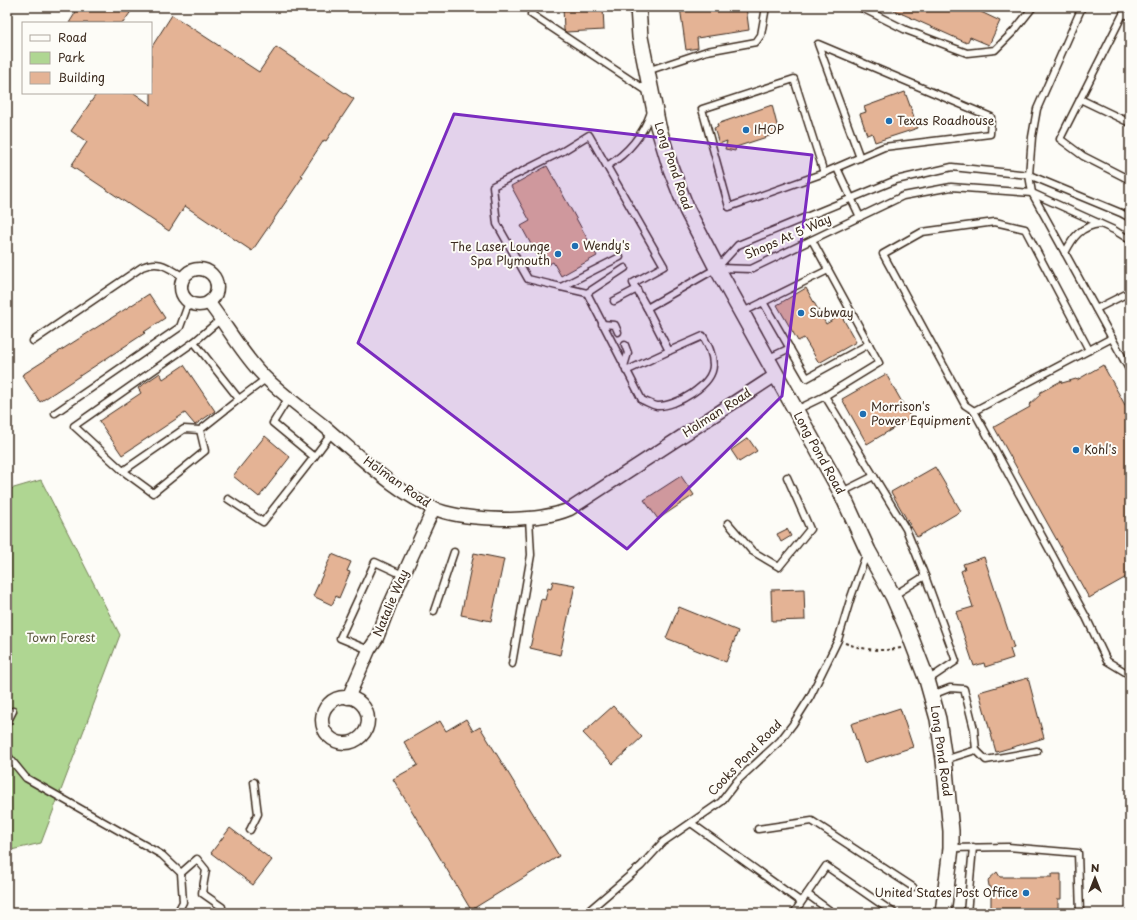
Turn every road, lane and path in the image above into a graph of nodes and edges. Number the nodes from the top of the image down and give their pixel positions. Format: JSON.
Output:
{"nodes":[{"id":1,"x":534,"y":7,"type":"edge"},
{"id":2,"x":638,"y":7,"type":"edge"},
{"id":3,"x":766,"y":7,"type":"edge"},
{"id":4,"x":860,"y":7,"type":"edge"},
{"id":5,"x":1033,"y":7,"type":"edge"},
{"id":6,"x":1082,"y":7,"type":"edge"},
{"id":7,"x":1130,"y":16,"type":"edge"},
{"id":8,"x":646,"y":71,"type":"junction"},
{"id":9,"x":1080,"y":98,"type":"junction"},
{"id":10,"x":653,"y":99,"type":"junction"},
{"id":11,"x":1130,"y":123,"type":"edge"},
{"id":12,"x":860,"y":158,"type":"junction"},
{"id":13,"x":607,"y":166,"type":"junction"},
{"id":14,"x":836,"y":168,"type":"junction"},
{"id":15,"x":824,"y":173,"type":"junction"},
{"id":16,"x":1029,"y":175,"type":"junction"},
{"id":17,"x":1130,"y":180,"type":"edge"},
{"id":18,"x":1032,"y":193,"type":"junction"},
{"id":19,"x":852,"y":198,"type":"junction"},
{"id":20,"x":860,"y":216,"type":"junction"},
{"id":21,"x":1130,"y":218,"type":"edge"},
{"id":22,"x":1100,"y":224,"type":"junction"},
{"id":23,"x":812,"y":240,"type":"junction"},
{"id":24,"x":1130,"y":240,"type":"edge"},
{"id":25,"x":1065,"y":253,"type":"junction"},
{"id":26,"x":620,"y":257,"type":"dead end"},
{"id":27,"x":626,"y":268,"type":"dead end"},
{"id":28,"x":717,"y":268,"type":"junction"},
{"id":29,"x":828,"y":270,"type":"junction"},
{"id":30,"x":184,"y":277,"type":"junction"},
{"id":31,"x":561,"y":287,"type":"junction"},
{"id":32,"x":637,"y":289,"type":"junction"},
{"id":33,"x":1130,"y":292,"type":"edge"},
{"id":34,"x":587,"y":293,"type":"junction"},
{"id":35,"x":614,"y":301,"type":"dead end"},
{"id":36,"x":189,"y":302,"type":"junction"},
{"id":37,"x":763,"y":302,"type":"junction"},
{"id":38,"x":209,"y":303,"type":"junction"},
{"id":39,"x":647,"y":308,"type":"junction"},
{"id":40,"x":1096,"y":309,"type":"junction"},
{"id":41,"x":742,"y":313,"type":"junction"},
{"id":42,"x":221,"y":319,"type":"junction"},
{"id":43,"x":602,"y":324,"type":"junction"},
{"id":44,"x":618,"y":332,"type":"dead end"},
{"id":45,"x":1112,"y":338,"type":"junction"},
{"id":46,"x":33,"y":341,"type":"dead end"},
{"id":47,"x":194,"y":342,"type":"junction"},
{"id":48,"x":625,"y":344,"type":"dead end"},
{"id":49,"x":868,"y":344,"type":"junction"},
{"id":50,"x":790,"y":348,"type":"junction"},
{"id":51,"x":1089,"y":350,"type":"junction"},
{"id":52,"x":669,"y":351,"type":"junction"},
{"id":53,"x":767,"y":360,"type":"junction"},
{"id":54,"x":625,"y":368,"type":"junction"},
{"id":55,"x":1130,"y":371,"type":"edge"},
{"id":56,"x":776,"y":375,"type":"junction"},
{"id":57,"x":267,"y":378,"type":"junction"},
{"id":58,"x":826,"y":396,"type":"junction"},
{"id":59,"x":289,"y":397,"type":"junction"},
{"id":60,"x":239,"y":399,"type":"junction"},
{"id":61,"x":795,"y":410,"type":"junction"},
{"id":62,"x":974,"y":411,"type":"junction"},
{"id":63,"x":55,"y":413,"type":"dead end"},
{"id":64,"x":200,"y":430,"type":"junction"},
{"id":65,"x":332,"y":433,"type":"junction"},
{"id":66,"x":314,"y":457,"type":"junction"},
{"id":67,"x":123,"y":471,"type":"junction"},
{"id":68,"x":874,"y":476,"type":"junction"},
{"id":69,"x":787,"y":477,"type":"dead end"},
{"id":70,"x":841,"y":492,"type":"junction"},
{"id":71,"x":228,"y":499,"type":"dead end"},
{"id":72,"x":434,"y":508,"type":"junction"},
{"id":73,"x":529,"y":518,"type":"junction"},
{"id":74,"x":728,"y":523,"type":"dead end"},
{"id":75,"x":868,"y":551,"type":"junction"},
{"id":76,"x":454,"y":552,"type":"dead end"},
{"id":77,"x":403,"y":575,"type":"junction"},
{"id":78,"x":925,"y":576,"type":"junction"},
{"id":79,"x":893,"y":596,"type":"junction"},
{"id":80,"x":434,"y":611,"type":"dead end"},
{"id":81,"x":838,"y":640,"type":"junction"},
{"id":82,"x":913,"y":644,"type":"junction"},
{"id":83,"x":369,"y":650,"type":"junction"},
{"id":84,"x":512,"y":664,"type":"dead end"},
{"id":85,"x":1130,"y":675,"type":"edge"},
{"id":86,"x":927,"y":680,"type":"junction"},
{"id":87,"x":932,"y":696,"type":"junction"},
{"id":88,"x":348,"y":698,"type":"dead end"},
{"id":89,"x":13,"y":711,"type":"dead end"},
{"id":90,"x":7,"y":723,"type":"edge"},
{"id":91,"x":976,"y":750,"type":"junction"},
{"id":92,"x":7,"y":751,"type":"edge"},
{"id":93,"x":1037,"y":751,"type":"dead end"},
{"id":94,"x":944,"y":760,"type":"junction"},
{"id":95,"x":254,"y":782,"type":"dead end"},
{"id":96,"x":691,"y":823,"type":"junction"},
{"id":97,"x":758,"y":829,"type":"dead end"},
{"id":98,"x":250,"y":830,"type":"dead end"},
{"id":99,"x":973,"y":847,"type":"junction"},
{"id":100,"x":951,"y":848,"type":"junction"},
{"id":101,"x":181,"y":873,"type":"junction"},
{"id":102,"x":913,"y":888,"type":"dead end"},
{"id":103,"x":807,"y":894,"type":"junction"},
{"id":104,"x":801,"y":902,"type":"junction"},
{"id":105,"x":177,"y":913,"type":"edge"},
{"id":106,"x":222,"y":913,"type":"edge"},
{"id":107,"x":586,"y":913,"type":"edge"},
{"id":108,"x":794,"y":913,"type":"edge"},
{"id":109,"x":833,"y":913,"type":"edge"},
{"id":110,"x":894,"y":913,"type":"edge"},
{"id":111,"x":943,"y":913,"type":"edge"},
{"id":112,"x":966,"y":913,"type":"edge"},
{"id":113,"x":1080,"y":913,"type":"edge"}],
"edges":[{"from":1,"to":10,"type":"lane"},
{"from":2,"to":8,"type":"street","name":"Long Pond Road"},
{"from":3,"to":8,"type":"lane"},
{"from":4,"to":5,"type":"lane"},
{"from":6,"to":16,"type":"lane"},
{"from":7,"to":9,"type":"lane"},
{"from":8,"to":10,"type":"street","name":"Long Pond Road"},
{"from":9,"to":11,"type":"lane"},
{"from":9,"to":17,"type":"lane"},
{"from":10,"to":13,"type":"lane"},
{"from":10,"to":28,"type":"street","name":"Long Pond Road"},
{"from":12,"to":12,"type":"lane"},
{"from":12,"to":14,"type":"lane"},
{"from":13,"to":31,"type":"lane"},
{"from":13,"to":32,"type":"lane"},
{"from":14,"to":15,"type":"lane"},
{"from":14,"to":19,"type":"lane"},
{"from":15,"to":15,"type":"lane"},
{"from":16,"to":18,"type":"lane"},
{"from":16,"to":19,"type":"lane","name":"Shops At 5 Way"},
{"from":16,"to":21,"type":"lane","name":"Shops At 5 Way"},
{"from":18,"to":20,"type":"lane","name":"Shops At 5 Way"},
{"from":18,"to":22,"type":"lane","name":"Shops At 5 Way"},
{"from":18,"to":25,"type":"lane"},
{"from":19,"to":20,"type":"lane"},
{"from":19,"to":28,"type":"lane","name":"Shops At 5 Way"},
{"from":20,"to":23,"type":"lane","name":"Shops At 5 Way"},
{"from":22,"to":24,"type":"lane","name":"Shops At 5 Way"},
{"from":22,"to":25,"type":"lane"},
{"from":23,"to":28,"type":"lane","name":"Shops At 5 Way"},
{"from":23,"to":29,"type":"lane"},
{"from":25,"to":40,"type":"lane"},
{"from":26,"to":31,"type":"lane"},
{"from":27,"to":34,"type":"lane"},
{"from":28,"to":39,"type":"lane"},
{"from":28,"to":41,"type":"street","name":"Long Pond Road"},
{"from":29,"to":37,"type":"lane"},
{"from":29,"to":49,"type":"lane"},
{"from":30,"to":36,"type":"street"},
{"from":30,"to":38,"type":"street"},
{"from":30,"to":46,"type":"lane"},
{"from":31,"to":34,"type":"lane"},
{"from":32,"to":35,"type":"lane"},
{"from":32,"to":39,"type":"lane"},
{"from":33,"to":40,"type":"lane"},
{"from":34,"to":43,"type":"lane"},
{"from":36,"to":38,"type":"street"},
{"from":36,"to":63,"type":"lane"},
{"from":37,"to":41,"type":"lane"},
{"from":37,"to":50,"type":"lane"},
{"from":38,"to":42,"type":"street","name":"Holman Road"},
{"from":39,"to":52,"type":"lane"},
{"from":40,"to":45,"type":"lane"},
{"from":41,"to":53,"type":"street","name":"Long Pond Road"},
{"from":42,"to":47,"type":"lane"},
{"from":42,"to":57,"type":"street","name":"Holman Road"},
{"from":43,"to":44,"type":"lane"},
{"from":43,"to":54,"type":"lane"},
{"from":45,"to":51,"type":"lane"},
{"from":45,"to":55,"type":"lane"},
{"from":47,"to":60,"type":"lane"},
{"from":47,"to":67,"type":"lane"},
{"from":48,"to":54,"type":"lane"},
{"from":49,"to":50,"type":"lane"},
{"from":49,"to":58,"type":"lane"},
{"from":50,"to":53,"type":"lane"},
{"from":51,"to":62,"type":"lane"},
{"from":51,"to":62,"type":"lane"},
{"from":52,"to":54,"type":"lane"},
{"from":52,"to":54,"type":"lane"},
{"from":53,"to":56,"type":"street","name":"Long Pond Road"},
{"from":56,"to":61,"type":"street","name":"Long Pond Road"},
{"from":56,"to":73,"type":"street","name":"Holman Road"},
{"from":57,"to":59,"type":"street","name":"Holman Road"},
{"from":57,"to":60,"type":"lane"},
{"from":58,"to":61,"type":"lane"},
{"from":58,"to":68,"type":"lane"},
{"from":59,"to":65,"type":"street","name":"Holman Road"},
{"from":59,"to":66,"type":"lane"},
{"from":60,"to":64,"type":"lane"},
{"from":61,"to":70,"type":"street","name":"Long Pond Road"},
{"from":62,"to":85,"type":"lane"},
{"from":64,"to":67,"type":"lane"},
{"from":64,"to":67,"type":"lane"},
{"from":65,"to":66,"type":"lane"},
{"from":65,"to":72,"type":"street","name":"Holman Road"},
{"from":66,"to":71,"type":"lane"},
{"from":68,"to":70,"type":"lane"},
{"from":68,"to":78,"type":"lane"},
{"from":69,"to":74,"type":"lane"},
{"from":70,"to":75,"type":"street","name":"Long Pond Road"},
{"from":72,"to":73,"type":"street","name":"Holman Road"},
{"from":72,"to":77,"type":"street","name":"Natalie Way"},
{"from":73,"to":84,"type":"lane"},
{"from":75,"to":79,"type":"street","name":"Long Pond Road"},
{"from":75,"to":81,"type":"lane","name":"Cooks Pond Road"},
{"from":76,"to":80,"type":"lane"},
{"from":77,"to":83,"type":"street","name":"Natalie Way"},
{"from":77,"to":83,"type":"lane"},
{"from":78,"to":79,"type":"lane"},
{"from":78,"to":86,"type":"lane"},
{"from":79,"to":82,"type":"street","name":"Long Pond Road"},
{"from":81,"to":82,"type":"path"},
{"from":81,"to":96,"type":"lane","name":"Cooks Pond Road"},
{"from":82,"to":86,"type":"street","name":"Long Pond Road"},
{"from":83,"to":88,"type":"street","name":"Natalie Way"},
{"from":86,"to":87,"type":"street","name":"Long Pond Road"},
{"from":87,"to":91,"type":"lane"},
{"from":87,"to":94,"type":"street","name":"Long Pond Road"},
{"from":89,"to":90,"type":"lane"},
{"from":91,"to":93,"type":"lane"},
{"from":91,"to":94,"type":"lane"},
{"from":92,"to":101,"type":"lane"},
{"from":94,"to":100,"type":"street","name":"Long Pond Road"},
{"from":95,"to":98,"type":"lane"},
{"from":96,"to":104,"type":"lane"},
{"from":96,"to":107,"type":"lane","name":"Cooks Pond Road"},
{"from":97,"to":102,"type":"lane"},
{"from":99,"to":100,"type":"lane"},
{"from":99,"to":112,"type":"lane"},
{"from":99,"to":113,"type":"lane"},
{"from":100,"to":111,"type":"street","name":"Long Pond Road"},
{"from":101,"to":105,"type":"lane"},
{"from":101,"to":106,"type":"lane"},
{"from":103,"to":104,"type":"lane"},
{"from":103,"to":109,"type":"lane"},
{"from":103,"to":110,"type":"lane"},
{"from":104,"to":108,"type":"lane"}]}
